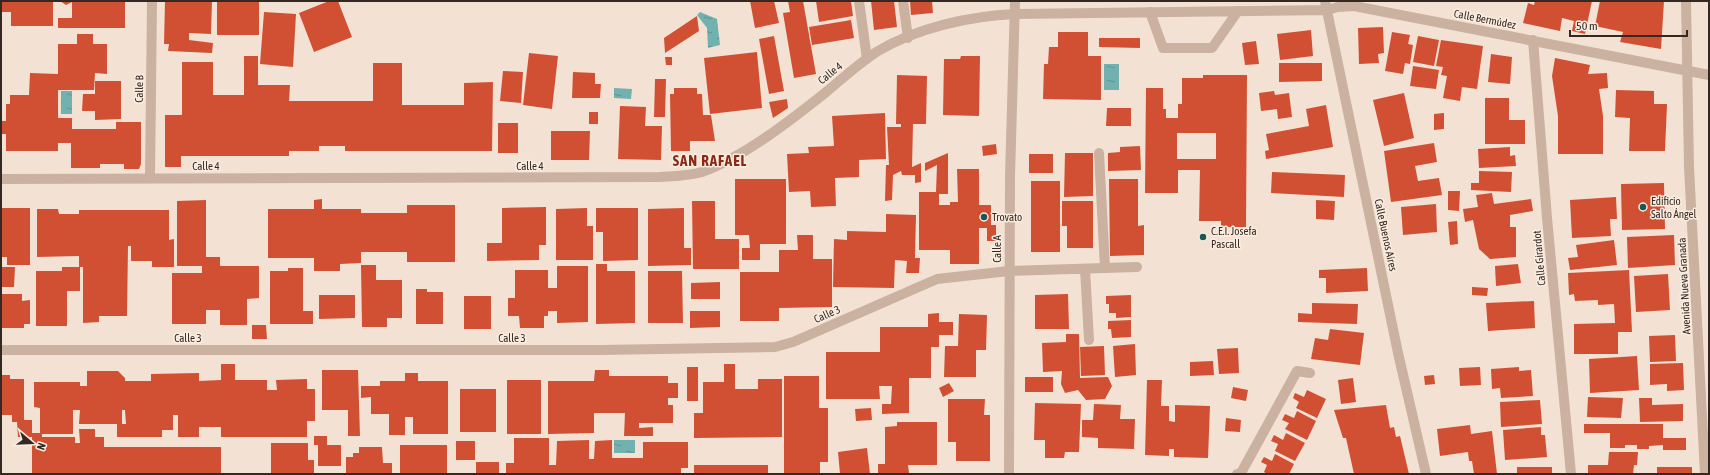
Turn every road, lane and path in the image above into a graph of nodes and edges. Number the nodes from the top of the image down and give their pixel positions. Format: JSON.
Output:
{"nodes":[{"id":1,"x":152,"y":1,"type":"edge"},
{"id":2,"x":859,"y":1,"type":"edge"},
{"id":3,"x":903,"y":1,"type":"edge"},
{"id":4,"x":1015,"y":1,"type":"edge"},
{"id":5,"x":1686,"y":1,"type":"edge"},
{"id":6,"x":1326,"y":5,"type":"edge"},
{"id":7,"x":1238,"y":11,"type":"junction"},
{"id":8,"x":1150,"y":12,"type":"junction"},
{"id":9,"x":1015,"y":14,"type":"junction"},
{"id":10,"x":908,"y":38,"type":"junction"},
{"id":11,"x":1533,"y":40,"type":"junction"},
{"id":12,"x":867,"y":59,"type":"junction"},
{"id":13,"x":1687,"y":70,"type":"junction"},
{"id":14,"x":1709,"y":74,"type":"edge"},
{"id":15,"x":1099,"y":153,"type":"dead end"},
{"id":16,"x":1,"y":178,"type":"edge"},
{"id":17,"x":150,"y":178,"type":"junction"},
{"id":18,"x":1137,"y":267,"type":"dead end"},
{"id":19,"x":1105,"y":268,"type":"junction"},
{"id":20,"x":1085,"y":269,"type":"junction"},
{"id":21,"x":1009,"y":271,"type":"junction"},
{"id":22,"x":1089,"y":340,"type":"dead end"},
{"id":23,"x":1,"y":350,"type":"edge"},
{"id":24,"x":1310,"y":373,"type":"dead end"},
{"id":25,"x":1009,"y":474,"type":"edge"},
{"id":26,"x":1237,"y":474,"type":"edge"},
{"id":27,"x":1426,"y":474,"type":"edge"},
{"id":28,"x":1571,"y":474,"type":"edge"},
{"id":29,"x":1705,"y":474,"type":"edge"}],
"edges":[{"from":1,"to":17,"type":"street","name":"Calle B"},
{"from":2,"to":12,"type":"street"},
{"from":3,"to":10,"type":"street"},
{"from":4,"to":9,"type":"street","name":"Calle A"},
{"from":5,"to":13,"type":"street","name":"Avenida Nueva Granada"},
{"from":6,"to":7,"type":"street","name":"Calle Bermúdez"},
{"from":6,"to":11,"type":"street","name":"Calle Bermúdez"},
{"from":6,"to":27,"type":"street","name":"Calle Buenos Aires"},
{"from":7,"to":8,"type":"street","name":"Calle Bermúdez"},
{"from":7,"to":8,"type":"street"},
{"from":8,"to":9,"type":"street","name":"Calle Bermúdez"},
{"from":9,"to":10,"type":"street","name":"Calle 4"},
{"from":9,"to":21,"type":"street","name":"Calle A"},
{"from":10,"to":12,"type":"street","name":"Calle 4"},
{"from":11,"to":13,"type":"street","name":"Calle Bermúdez"},
{"from":11,"to":28,"type":"street","name":"Calle Girardot"},
{"from":12,"to":17,"type":"street","name":"Calle 4"},
{"from":13,"to":14,"type":"street","name":"Calle Bermúdez"},
{"from":13,"to":29,"type":"street","name":"Avenida Nueva Granada"},
{"from":15,"to":19,"type":"street"},
{"from":16,"to":17,"type":"street","name":"Calle 4"},
{"from":18,"to":19,"type":"street","name":"Calle 3"},
{"from":19,"to":20,"type":"street","name":"Calle 3"},
{"from":20,"to":21,"type":"street","name":"Calle 3"},
{"from":20,"to":22,"type":"street"},
{"from":21,"to":23,"type":"street","name":"Calle 3"},
{"from":21,"to":25,"type":"street","name":"Calle A"},
{"from":24,"to":26,"type":"street"}]}
